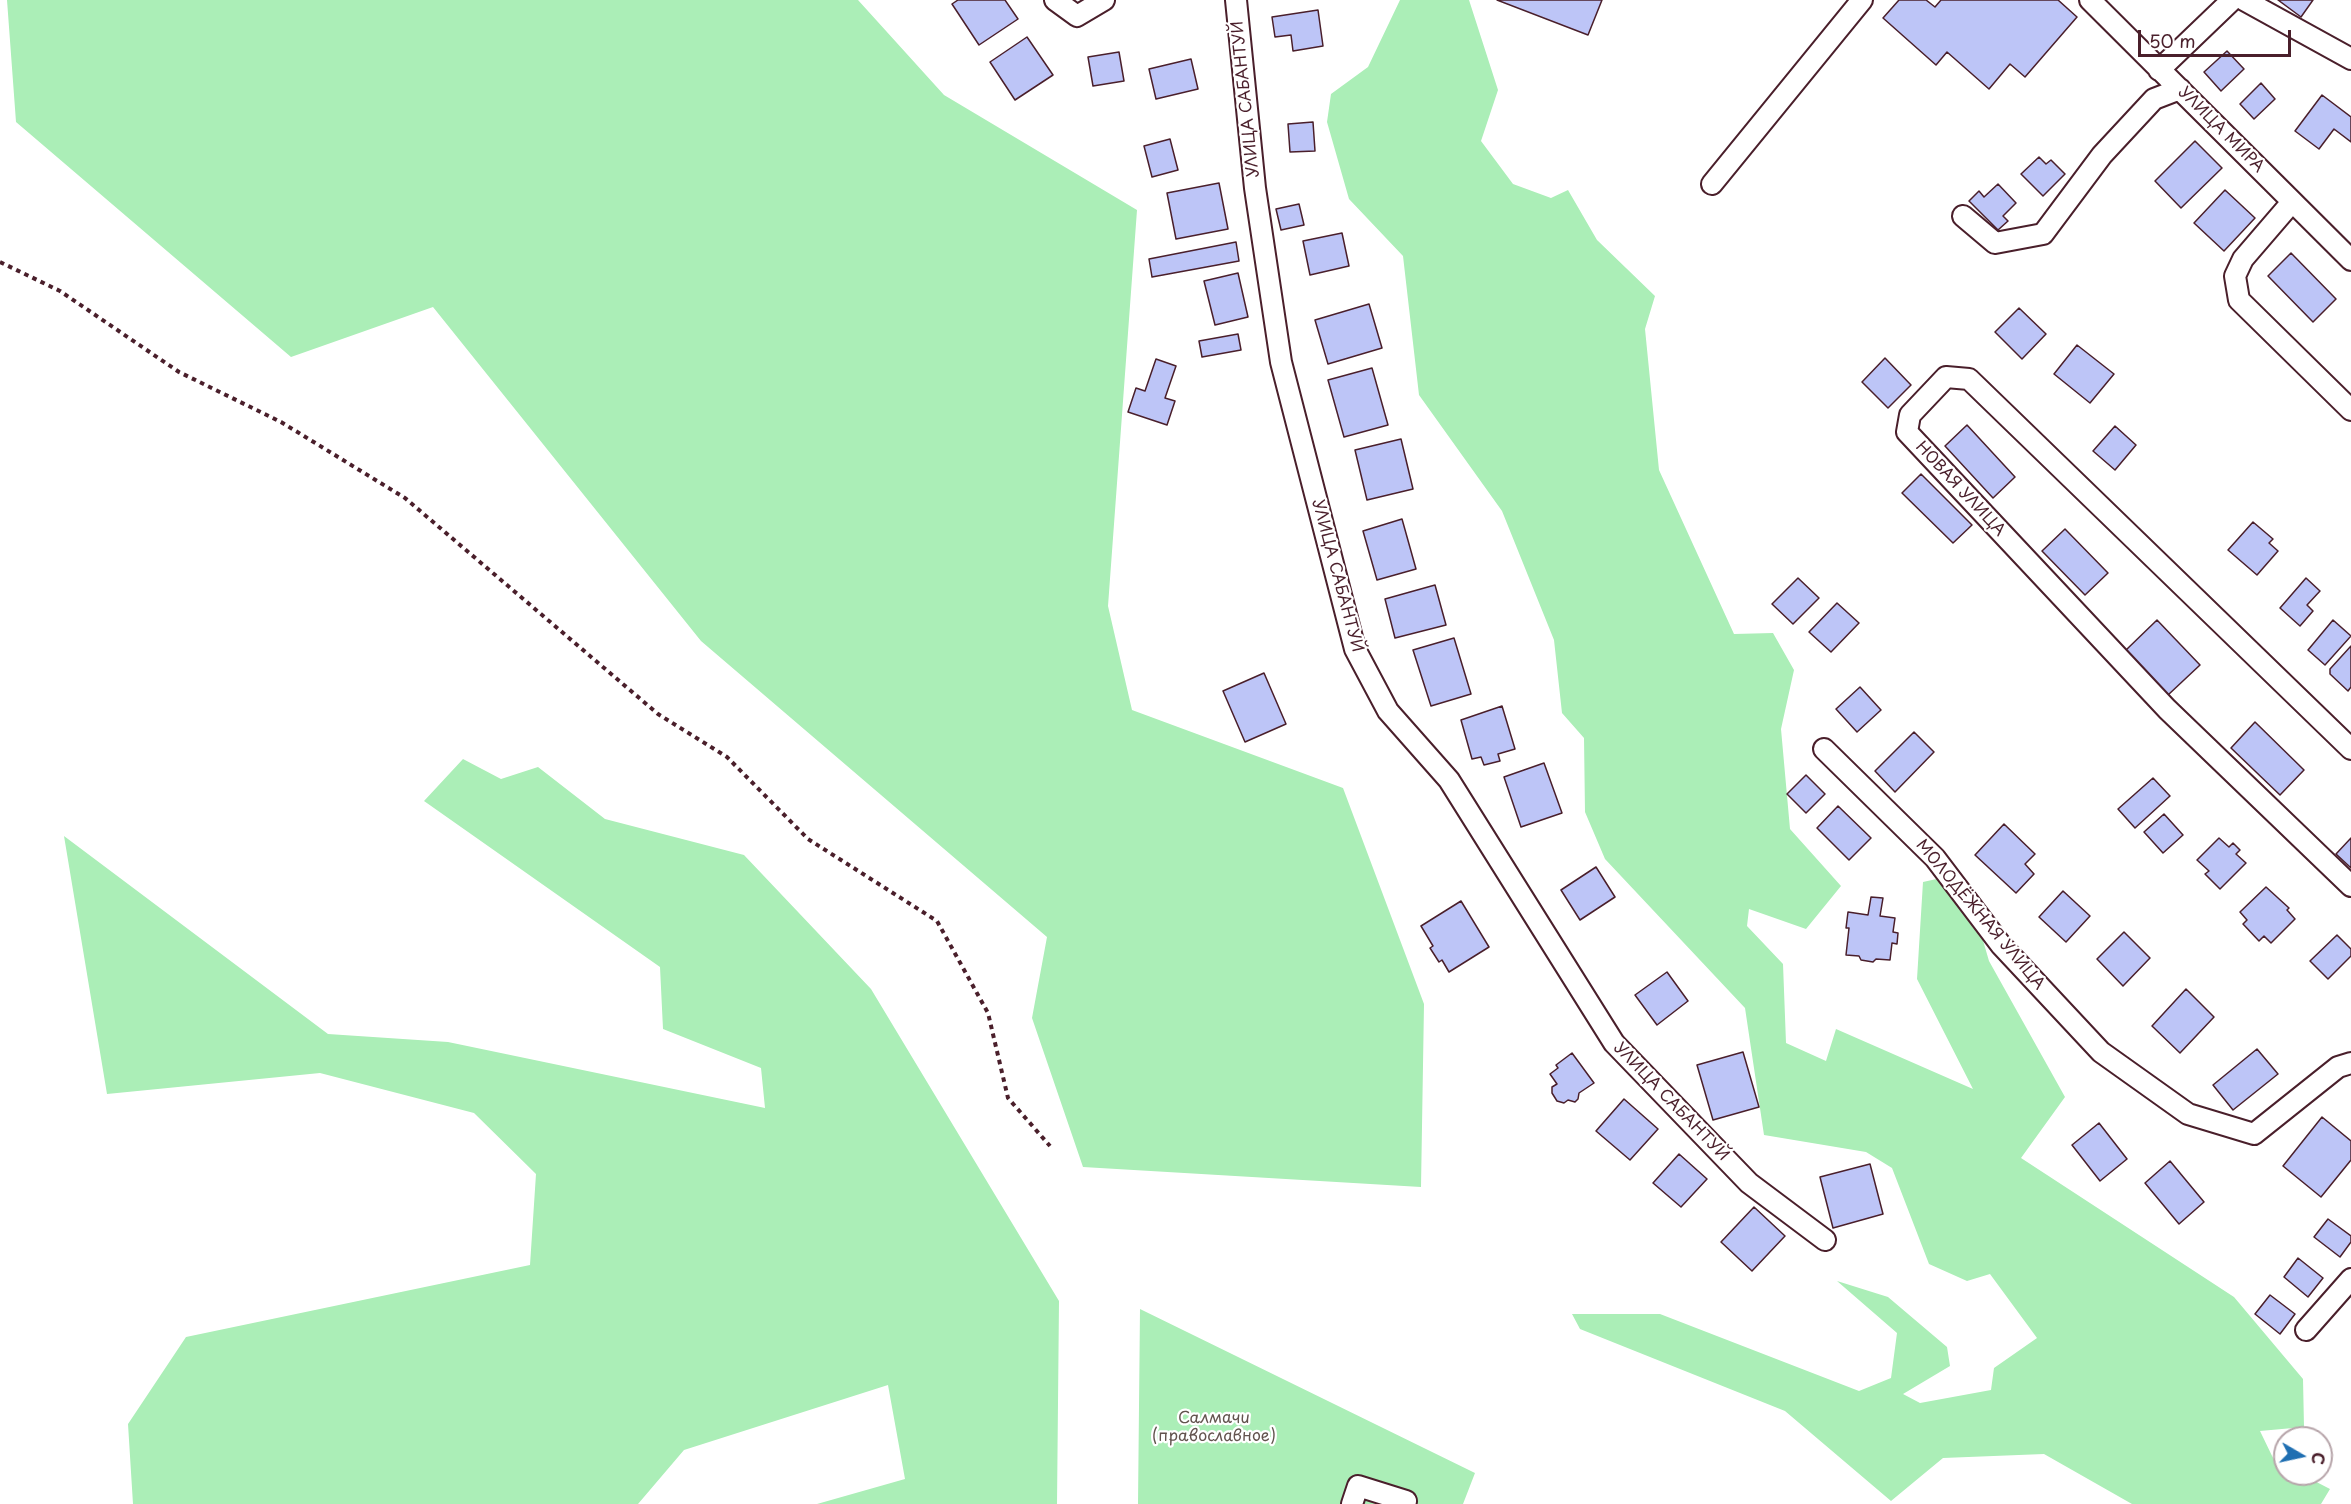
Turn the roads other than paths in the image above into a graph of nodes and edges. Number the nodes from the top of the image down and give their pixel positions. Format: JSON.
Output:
{"nodes":[{"id":1,"x":1055,"y":0,"type":"edge"},
{"id":2,"x":1104,"y":0,"type":"edge"},
{"id":3,"x":1236,"y":0,"type":"edge"},
{"id":4,"x":1862,"y":0,"type":"edge"},
{"id":5,"x":2090,"y":0,"type":"edge"},
{"id":6,"x":2232,"y":0,"type":"edge"},
{"id":7,"x":2244,"y":0,"type":"edge"},
{"id":8,"x":2351,"y":59,"type":"edge"},
{"id":9,"x":2159,"y":70,"type":"junction"},
{"id":10,"x":2180,"y":89,"type":"junction"},
{"id":11,"x":1712,"y":184,"type":"dead end"},
{"id":12,"x":2292,"y":202,"type":"junction"},
{"id":13,"x":1963,"y":216,"type":"dead end"},
{"id":14,"x":2351,"y":260,"type":"edge"},
{"id":15,"x":2351,"y":410,"type":"edge"},
{"id":16,"x":1824,"y":749,"type":"dead end"},
{"id":17,"x":2351,"y":749,"type":"edge"},
{"id":18,"x":2351,"y":886,"type":"edge"},
{"id":19,"x":2351,"y":1063,"type":"edge"},
{"id":20,"x":1825,"y":1240,"type":"dead end"},
{"id":21,"x":2351,"y":1279,"type":"edge"},
{"id":22,"x":2306,"y":1330,"type":"dead end"},
{"id":23,"x":1406,"y":1501,"type":"dead end"},
{"id":24,"x":1352,"y":1504,"type":"edge"}],
"edges":[{"from":1,"to":2,"type":"street"},
{"from":3,"to":20,"type":"street","name":"УЛИЦА САБАНТУЙ"},
{"from":4,"to":11,"type":"street"},
{"from":5,"to":9,"type":"street","name":"УЛИЦА МИРА"},
{"from":6,"to":9,"type":"street"},
{"from":7,"to":8,"type":"street"},
{"from":9,"to":10,"type":"street","name":"УЛИЦА МИРА"},
{"from":10,"to":12,"type":"street","name":"УЛИЦА МИРА"},
{"from":10,"to":13,"type":"street"},
{"from":12,"to":14,"type":"street","name":"УЛИЦА МИРА"},
{"from":12,"to":15,"type":"street"},
{"from":16,"to":19,"type":"street","name":"МОЛОДЁЖНАЯ УЛИЦА"},
{"from":17,"to":18,"type":"street","name":"НОВАЯ УЛИЦА"},
{"from":21,"to":22,"type":"street"},
{"from":23,"to":24,"type":"street"}]}
